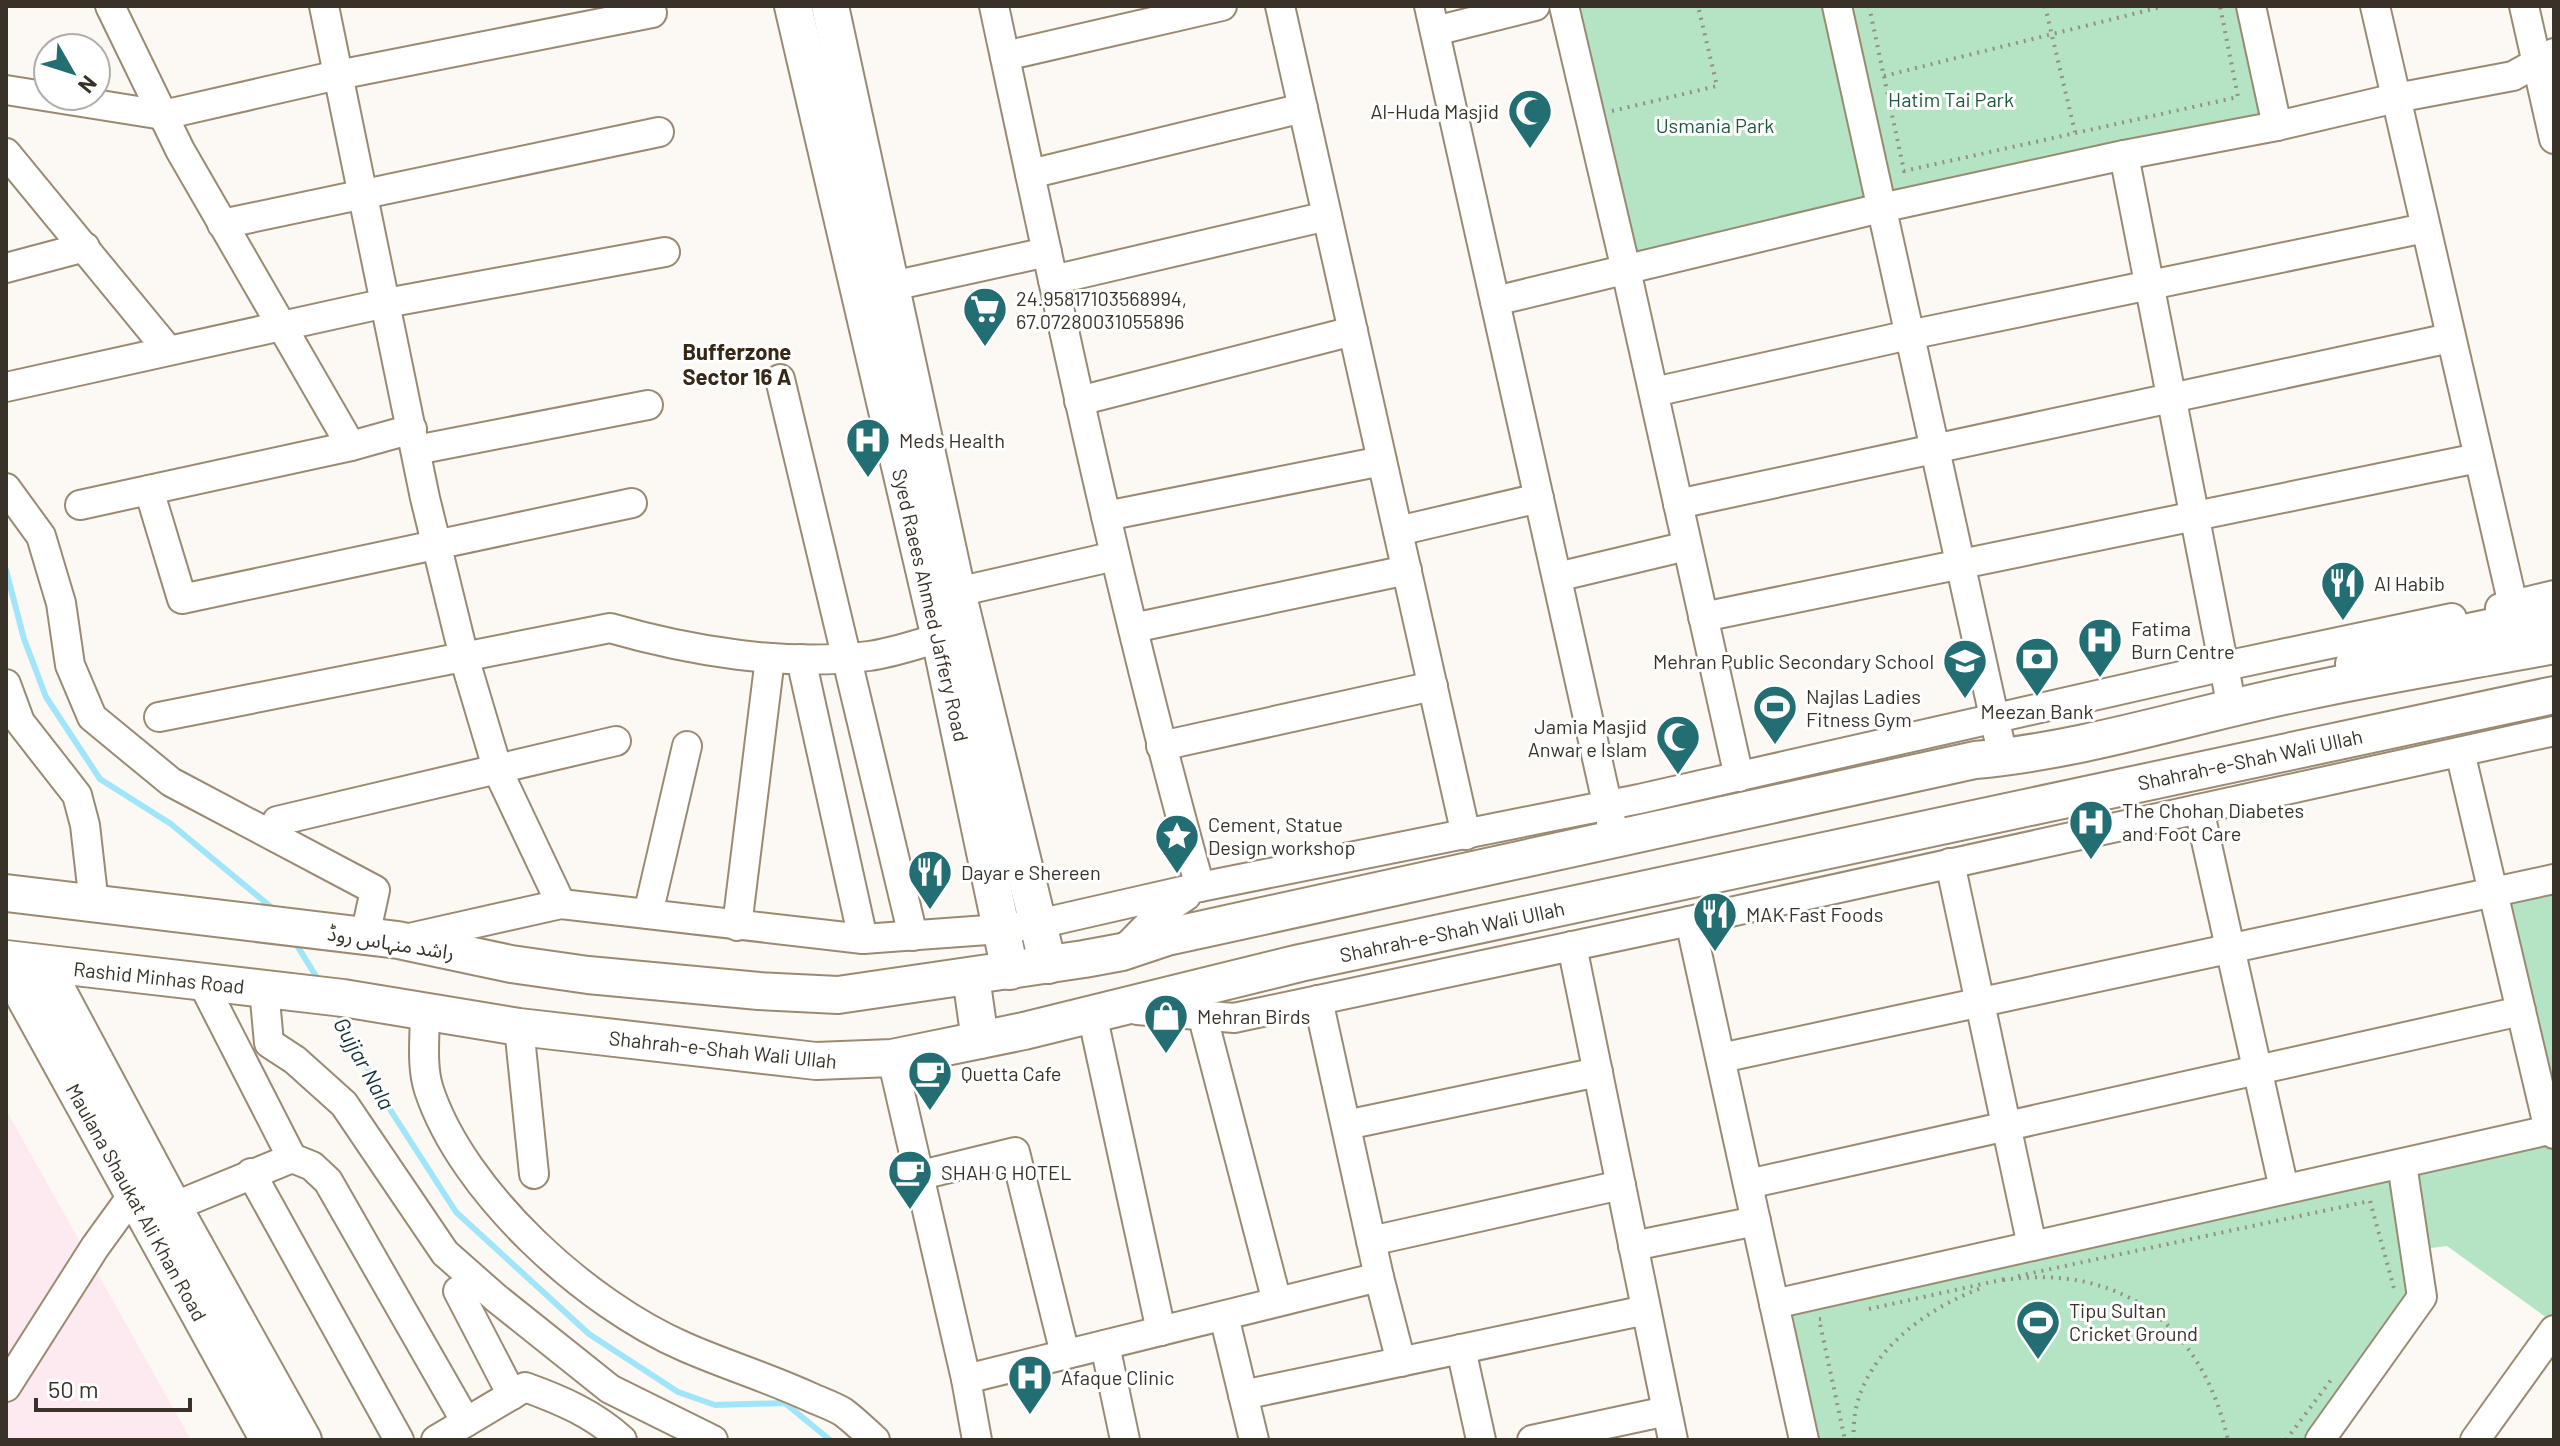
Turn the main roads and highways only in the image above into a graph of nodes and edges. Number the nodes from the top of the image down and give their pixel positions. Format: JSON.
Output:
{"nodes":[{"id":1,"x":793,"y":6,"type":"edge"},
{"id":2,"x":830,"y":6,"type":"edge"},
{"id":3,"x":2554,"y":614,"type":"edge"},
{"id":4,"x":2554,"y":645,"type":"edge"},
{"id":5,"x":2304,"y":691,"type":"junction"},
{"id":6,"x":2554,"y":695,"type":"edge"},
{"id":7,"x":1990,"y":759,"type":"junction"},
{"id":8,"x":1988,"y":815,"type":"junction"},
{"id":9,"x":6,"y":893,"type":"edge"},
{"id":10,"x":6,"y":961,"type":"edge"},
{"id":11,"x":43,"y":964,"type":"junction"},
{"id":12,"x":1048,"y":965,"type":"junction"},
{"id":13,"x":1010,"y":971,"type":"junction"},
{"id":14,"x":971,"y":977,"type":"junction"},
{"id":15,"x":328,"y":996,"type":"joint"},
{"id":16,"x":980,"y":1040,"type":"junction"},
{"id":17,"x":269,"y":1440,"type":"edge"},
{"id":18,"x":303,"y":1440,"type":"edge"}],
"edges":[{"from":1,"to":13,"type":"main road","name":"Syed Raees Ahmed Jaffery Road"},
{"from":2,"to":12,"type":"main road","name":"Syed Raees Ahmed Jaffery Road"},
{"from":3,"to":5,"type":"main road"},
{"from":4,"to":5,"type":"main road"},
{"from":5,"to":7,"type":"main road"},
{"from":6,"to":8,"type":"main road","name":"Shahrah-e-Shah Wali Ullah"},
{"from":7,"to":8,"type":"main road"},
{"from":7,"to":12,"type":"main road"},
{"from":8,"to":16,"type":"main road","name":"Shahrah-e-Shah Wali Ullah"},
{"from":9,"to":14,"type":"main road","name":"راشد منہاس روڈ"},
{"from":10,"to":11,"type":"main road","name":"Rashid Minhas Road"},
{"from":10,"to":17,"type":"main road","name":"Maulana Shaukat Ali Khan Road"},
{"from":11,"to":15,"type":"main road","name":"Rashid Minhas Road"},
{"from":11,"to":18,"type":"main road","name":"Maulana Shaukat Ali Khan Road"},
{"from":12,"to":13,"type":"main road"},
{"from":13,"to":14,"type":"main road"},
{"from":14,"to":16,"type":"main road"},
{"from":15,"to":16,"type":"main road","name":"Shahrah-e-Shah Wali Ullah"}]}
